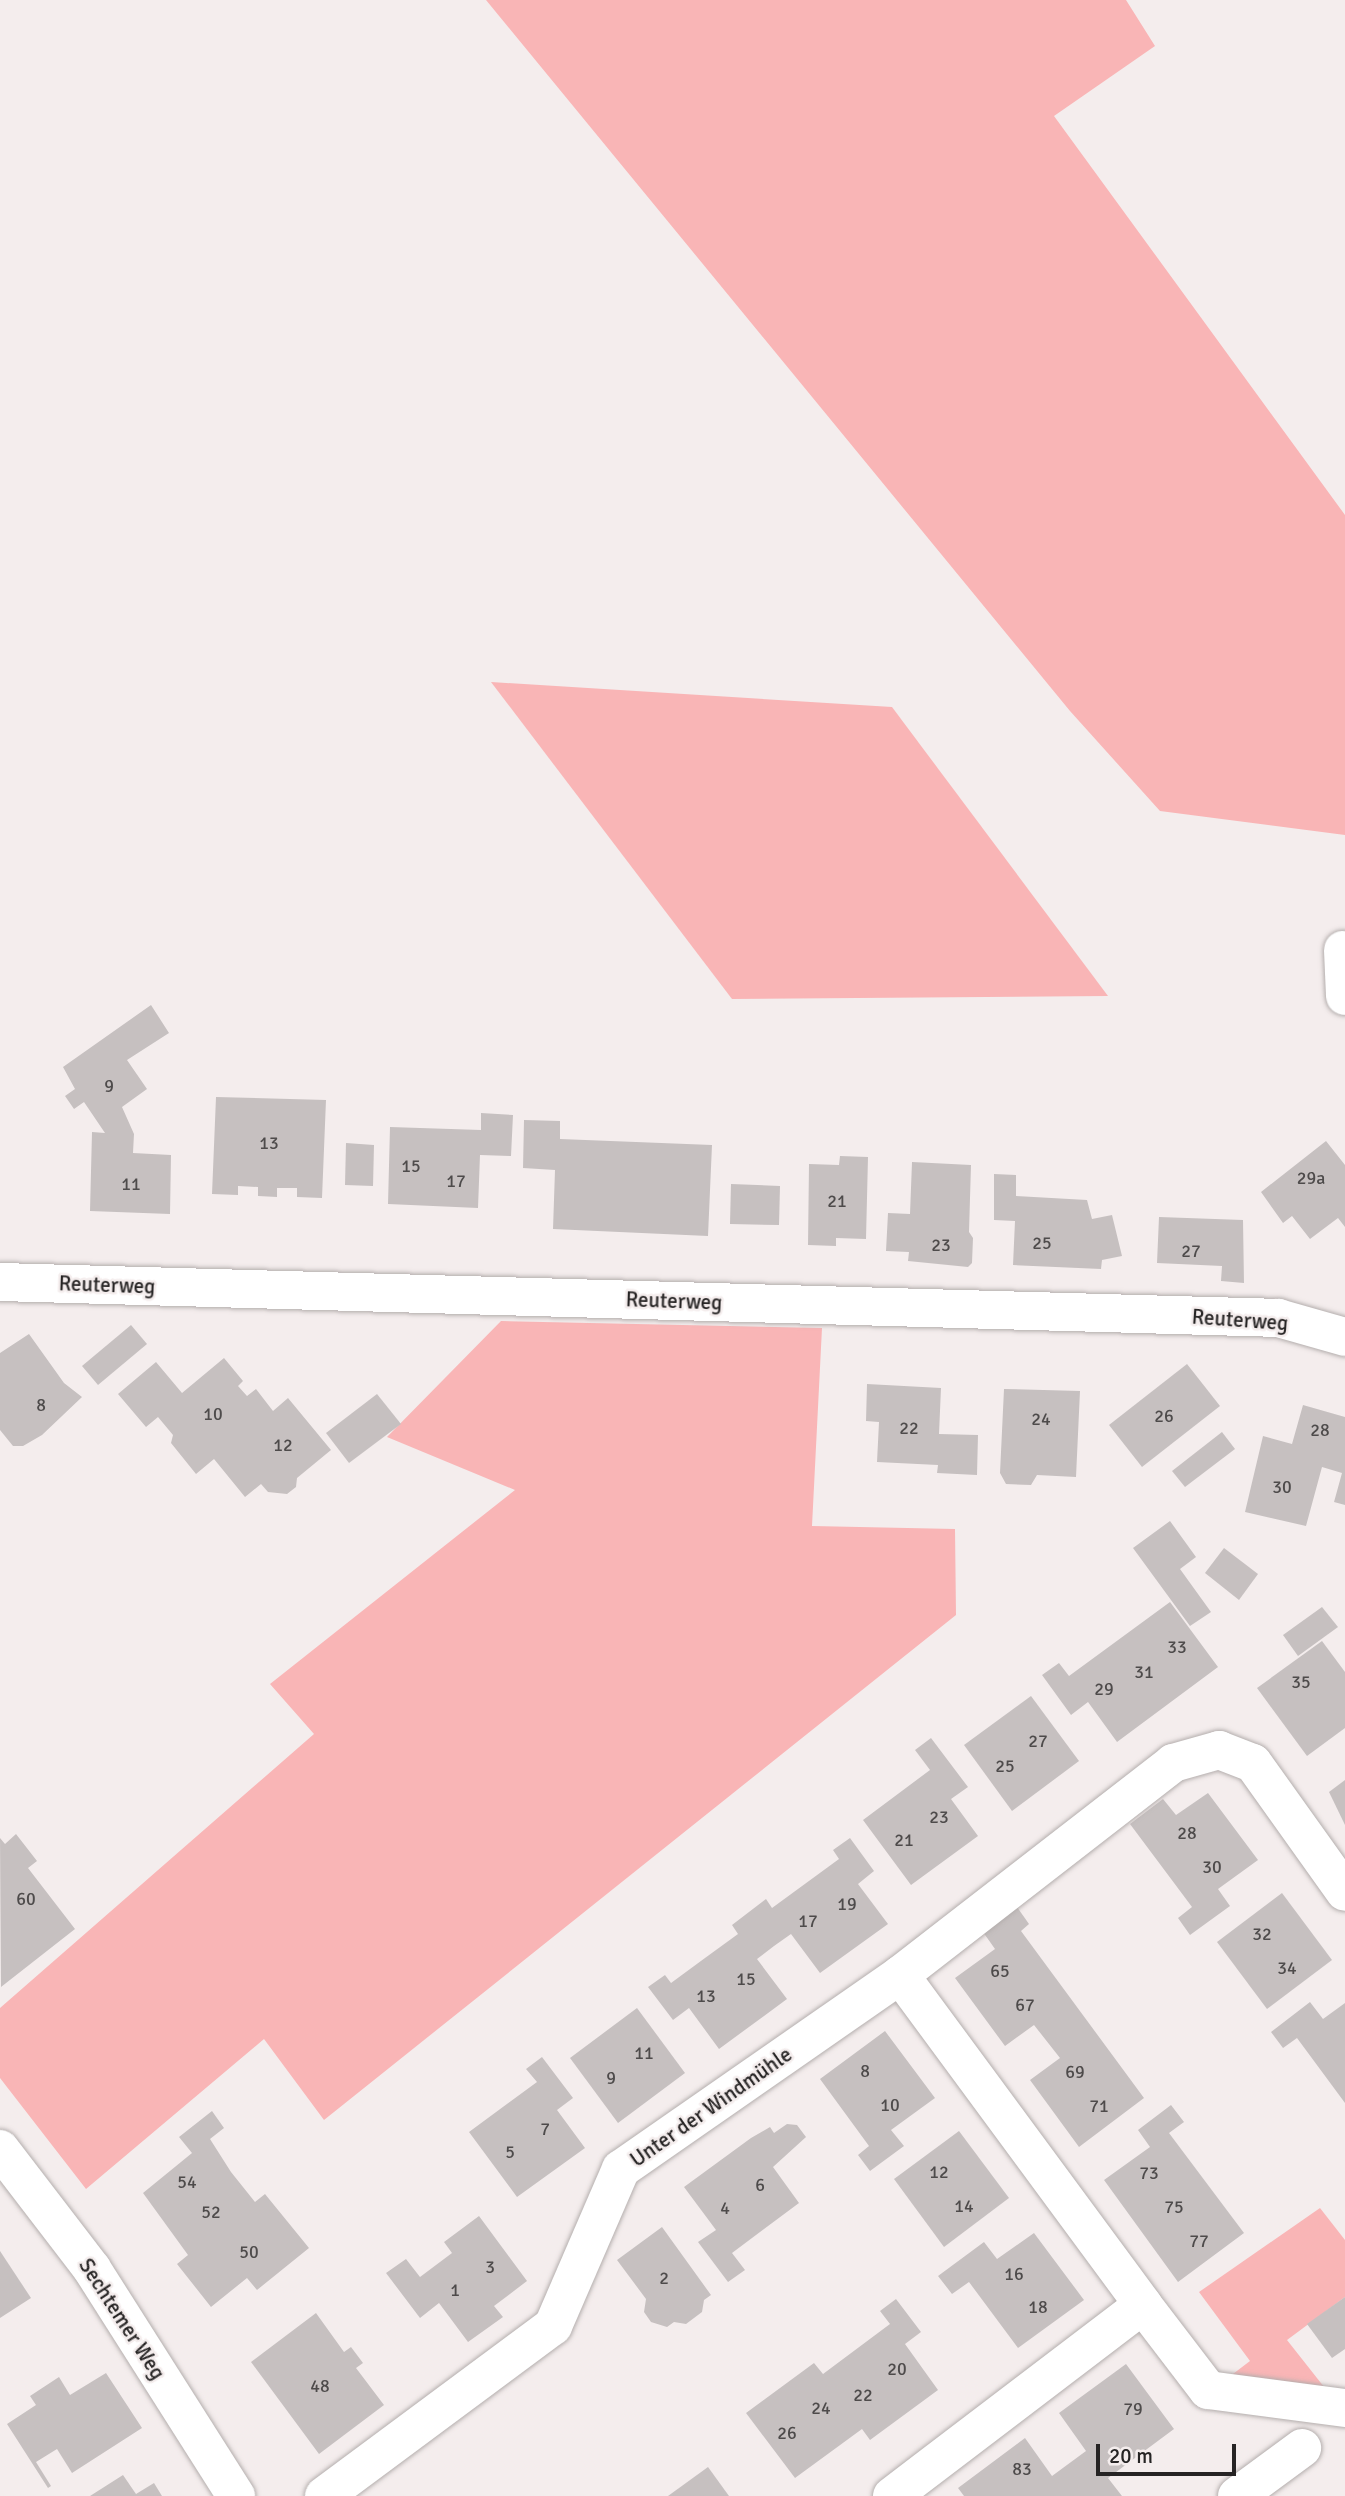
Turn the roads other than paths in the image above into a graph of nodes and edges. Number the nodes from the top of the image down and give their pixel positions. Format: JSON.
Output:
{"nodes":[{"id":1,"x":1343,"y":950,"type":"dead end"},
{"id":2,"x":1345,"y":996,"type":"edge"},
{"id":3,"x":0,"y":1282,"type":"edge"},
{"id":4,"x":1345,"y":1337,"type":"edge"},
{"id":5,"x":1345,"y":1892,"type":"edge"},
{"id":6,"x":900,"y":1975,"type":"junction"},
{"id":7,"x":0,"y":2148,"type":"edge"},
{"id":8,"x":1143,"y":2305,"type":"junction"},
{"id":9,"x":1345,"y":2408,"type":"edge"},
{"id":10,"x":1302,"y":2448,"type":"dead end"},
{"id":11,"x":236,"y":2496,"type":"edge"},
{"id":12,"x":324,"y":2496,"type":"edge"},
{"id":13,"x":892,"y":2496,"type":"edge"},
{"id":14,"x":1237,"y":2496,"type":"edge"}],
"edges":[{"from":1,"to":2,"type":"street"},
{"from":3,"to":4,"type":"street","name":"Reuterweg"},
{"from":5,"to":6,"type":"street","name":"Unter der Windmühle"},
{"from":6,"to":8,"type":"street"},
{"from":6,"to":12,"type":"street","name":"Unter der Windmühle"},
{"from":7,"to":11,"type":"street","name":"Sechtemer Weg"},
{"from":8,"to":9,"type":"street"},
{"from":8,"to":13,"type":"street"},
{"from":10,"to":14,"type":"street"}]}
